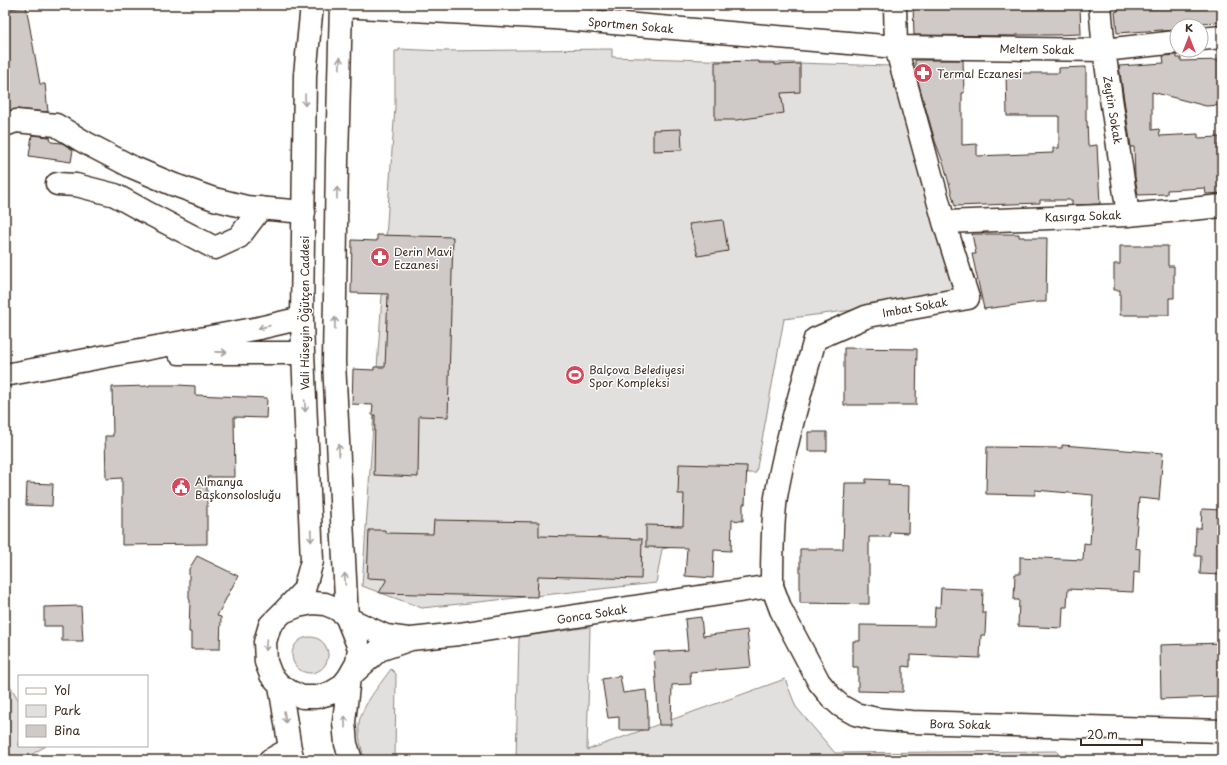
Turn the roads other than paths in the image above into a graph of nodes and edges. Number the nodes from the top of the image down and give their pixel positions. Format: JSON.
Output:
{"nodes":[{"id":1,"x":312,"y":5,"type":"edge"},
{"id":2,"x":341,"y":5,"type":"edge"},
{"id":3,"x":895,"y":5,"type":"edge"},
{"id":4,"x":1100,"y":5,"type":"edge"},
{"id":5,"x":554,"y":12,"type":"edge"},
{"id":6,"x":1222,"y":37,"type":"edge"},
{"id":7,"x":1209,"y":39,"type":"edge"},
{"id":8,"x":1169,"y":43,"type":"edge"},
{"id":9,"x":896,"y":47,"type":"junction"},
{"id":10,"x":1104,"y":50,"type":"junction"},
{"id":11,"x":5,"y":125,"type":"edge"},
{"id":12,"x":58,"y":184,"type":"dead end"},
{"id":13,"x":1222,"y":206,"type":"edge"},
{"id":14,"x":261,"y":208,"type":"junction"},
{"id":15,"x":304,"y":212,"type":"junction"},
{"id":16,"x":1128,"y":214,"type":"junction"},
{"id":17,"x":944,"y":222,"type":"junction"},
{"id":18,"x":302,"y":318,"type":"junction"},
{"id":19,"x":126,"y":353,"type":"junction"},
{"id":20,"x":302,"y":353,"type":"junction"},
{"id":21,"x":334,"y":362,"type":"junction"},
{"id":22,"x":5,"y":375,"type":"edge"},
{"id":23,"x":772,"y":586,"type":"junction"},
{"id":24,"x":283,"y":612,"type":"junction"},
{"id":25,"x":347,"y":618,"type":"junction"},
{"id":26,"x":411,"y":639,"type":"junction"},
{"id":27,"x":349,"y":678,"type":"junction"},
{"id":28,"x":280,"y":685,"type":"junction"},
{"id":29,"x":1222,"y":730,"type":"edge"},
{"id":30,"x":291,"y":755,"type":"edge"},
{"id":31,"x":270,"y":760,"type":"edge"},
{"id":32,"x":351,"y":760,"type":"edge"}],
"edges":[{"from":1,"to":15,"type":"street","name":"Vali Hüseyin Öğütçen Caddesi","one_way":true},
{"from":2,"to":5,"type":"street","name":"Sportmen Sokak"},
{"from":21,"to":2,"type":"street","one_way":true},
{"from":3,"to":9,"type":"street","name":"Imbat Sokak"},
{"from":4,"to":10,"type":"street","name":"Zeytin Sokak"},
{"from":5,"to":9,"type":"street","name":"Sportmen Sokak"},
{"from":6,"to":7,"type":"street"},
{"from":8,"to":10,"type":"street","name":"Meltem Sokak"},
{"from":9,"to":10,"type":"street","name":"Meltem Sokak"},
{"from":9,"to":17,"type":"street","name":"Imbat Sokak"},
{"from":10,"to":16,"type":"street","name":"Zeytin Sokak"},
{"from":11,"to":14,"type":"street"},
{"from":12,"to":14,"type":"street"},
{"from":13,"to":16,"type":"street","name":"Kasırga Sokak"},
{"from":14,"to":15,"type":"street"},
{"from":15,"to":18,"type":"street","name":"Vali Hüseyin Öğütçen Caddesi"},
{"from":16,"to":17,"type":"street","name":"Kasırga Sokak"},
{"from":17,"to":23,"type":"street","name":"Imbat Sokak"},
{"from":18,"to":19,"type":"street","one_way":true},
{"from":18,"to":20,"type":"street","name":"Vali Hüseyin Öğütçen Caddesi"},
{"from":18,"to":21,"type":"street"},
{"from":19,"to":20,"type":"street","one_way":true},
{"from":19,"to":22,"type":"street"},
{"from":20,"to":24,"type":"street","name":"Vali Hüseyin Öğütçen Caddesi","one_way":true},
{"from":25,"to":21,"type":"street","one_way":true},
{"from":23,"to":26,"type":"street","name":"Gonca Sokak"},
{"from":23,"to":29,"type":"street","name":"Bora Sokak"},
{"from":24,"to":25,"type":"street"},
{"from":24,"to":28,"type":"street","one_way":true},
{"from":25,"to":26,"type":"street"},
{"from":25,"to":27,"type":"street"},
{"from":26,"to":27,"type":"street"},
{"from":27,"to":28,"type":"street"},
{"from":32,"to":27,"type":"street","one_way":true},
{"from":28,"to":30,"type":"street","one_way":true},
{"from":30,"to":31,"type":"street"}]}
